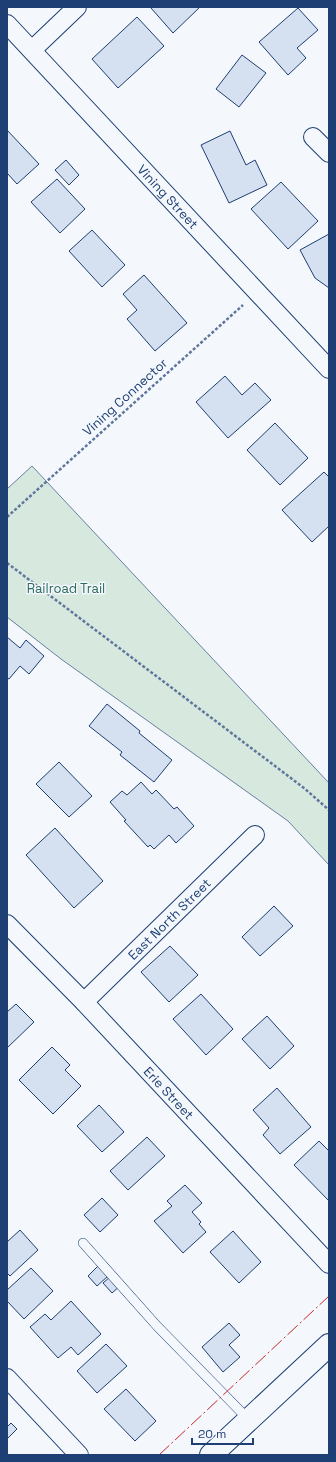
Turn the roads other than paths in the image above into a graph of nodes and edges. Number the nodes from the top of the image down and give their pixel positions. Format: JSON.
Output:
{"nodes":[{"id":1,"x":76,"y":7,"type":"edge"},
{"id":2,"x":7,"y":24,"type":"edge"},
{"id":3,"x":32,"y":50,"type":"junction"},
{"id":4,"x":313,"y":137,"type":"dead end"},
{"id":5,"x":329,"y":153,"type":"edge"},
{"id":6,"x":329,"y":369,"type":"edge"},
{"id":7,"x":255,"y":836,"type":"dead end"},
{"id":8,"x":7,"y":924,"type":"edge"},
{"id":9,"x":84,"y":1002,"type":"junction"},
{"id":10,"x":83,"y":1243,"type":"dead end"},
{"id":11,"x":329,"y":1264,"type":"edge"},
{"id":12,"x":329,"y":1345,"type":"edge"},
{"id":13,"x":7,"y":1378,"type":"edge"},
{"id":14,"x":249,"y":1420,"type":"junction"},
{"id":15,"x":79,"y":1455,"type":"edge"},
{"id":16,"x":211,"y":1455,"type":"edge"}],
"edges":[{"from":1,"to":3,"type":"street"},
{"from":2,"to":3,"type":"street","name":"Vining Street"},
{"from":3,"to":6,"type":"street","name":"Vining Street"},
{"from":4,"to":5,"type":"street"},
{"from":7,"to":9,"type":"street","name":"East North Street"},
{"from":8,"to":9,"type":"street","name":"Erie Street"},
{"from":9,"to":11,"type":"street","name":"Erie Street"},
{"from":10,"to":14,"type":"lane"},
{"from":12,"to":14,"type":"main road"},
{"from":13,"to":15,"type":"street"},
{"from":14,"to":16,"type":"main road"}]}
